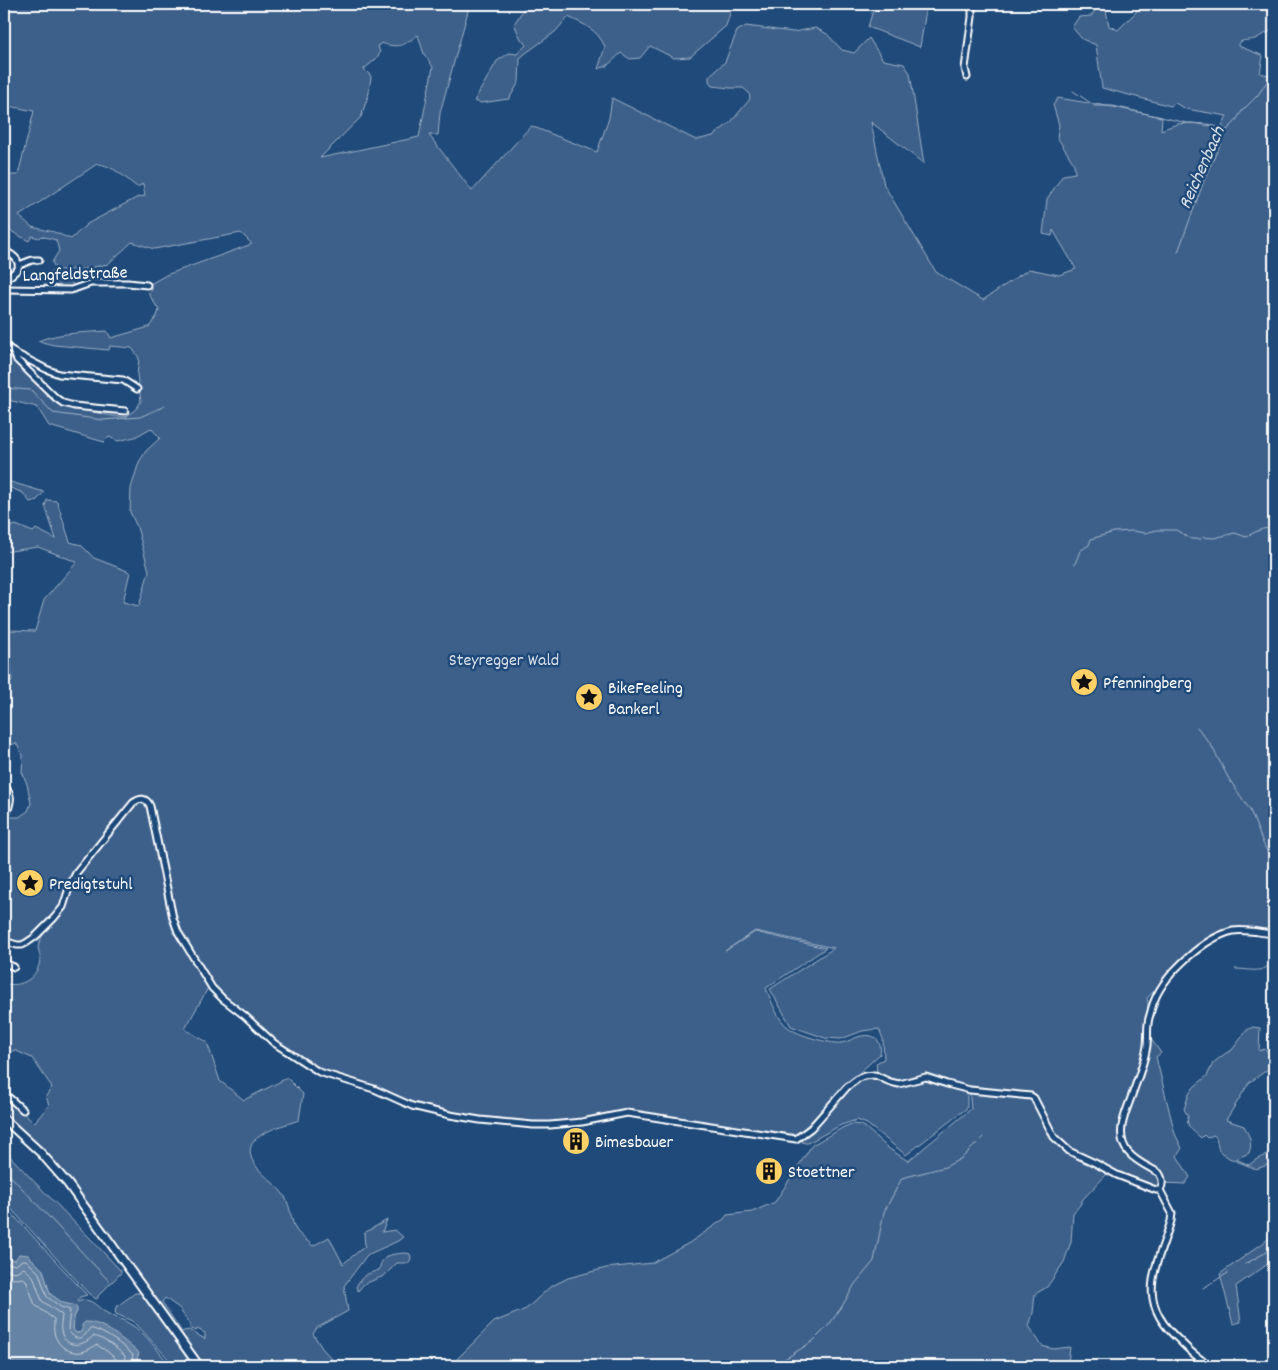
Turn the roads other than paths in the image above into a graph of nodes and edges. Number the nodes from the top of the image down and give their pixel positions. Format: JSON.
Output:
{"nodes":[{"id":1,"x":972,"y":4,"type":"edge"},
{"id":2,"x":967,"y":76,"type":"dead end"},
{"id":3,"x":4,"y":250,"type":"edge"},
{"id":4,"x":38,"y":260,"type":"dead end"},
{"id":5,"x":19,"y":265,"type":"junction"},
{"id":6,"x":4,"y":278,"type":"edge"},
{"id":7,"x":148,"y":285,"type":"dead end"},
{"id":8,"x":4,"y":289,"type":"edge"},
{"id":9,"x":4,"y":345,"type":"edge"},
{"id":10,"x":13,"y":351,"type":"junction"},
{"id":11,"x":137,"y":389,"type":"dead end"},
{"id":12,"x":125,"y":411,"type":"dead end"},
{"id":13,"x":4,"y":785,"type":"edge"},
{"id":14,"x":7,"y":813,"type":"dead end"},
{"id":15,"x":1274,"y":934,"type":"edge"},
{"id":16,"x":4,"y":941,"type":"edge"},
{"id":17,"x":4,"y":963,"type":"edge"},
{"id":18,"x":14,"y":966,"type":"dead end"},
{"id":19,"x":4,"y":1093,"type":"edge"},
{"id":20,"x":23,"y":1110,"type":"dead end"},
{"id":21,"x":4,"y":1119,"type":"edge"},
{"id":22,"x":1160,"y":1190,"type":"junction"},
{"id":23,"x":199,"y":1366,"type":"edge"},
{"id":24,"x":1212,"y":1366,"type":"edge"}],
"edges":[{"from":1,"to":2,"type":"street"},
{"from":3,"to":5,"type":"street","name":"Langfeldstraße"},
{"from":4,"to":5,"type":"street"},
{"from":5,"to":6,"type":"street","name":"Langfeldstraße"},
{"from":7,"to":8,"type":"street","name":"Langfeldstraße"},
{"from":9,"to":10,"type":"street"},
{"from":10,"to":11,"type":"street"},
{"from":10,"to":12,"type":"street"},
{"from":13,"to":14,"type":"street"},
{"from":15,"to":22,"type":"street"},
{"from":16,"to":22,"type":"street"},
{"from":17,"to":18,"type":"street"},
{"from":19,"to":20,"type":"street"},
{"from":21,"to":23,"type":"main road"},
{"from":22,"to":24,"type":"street"}]}
